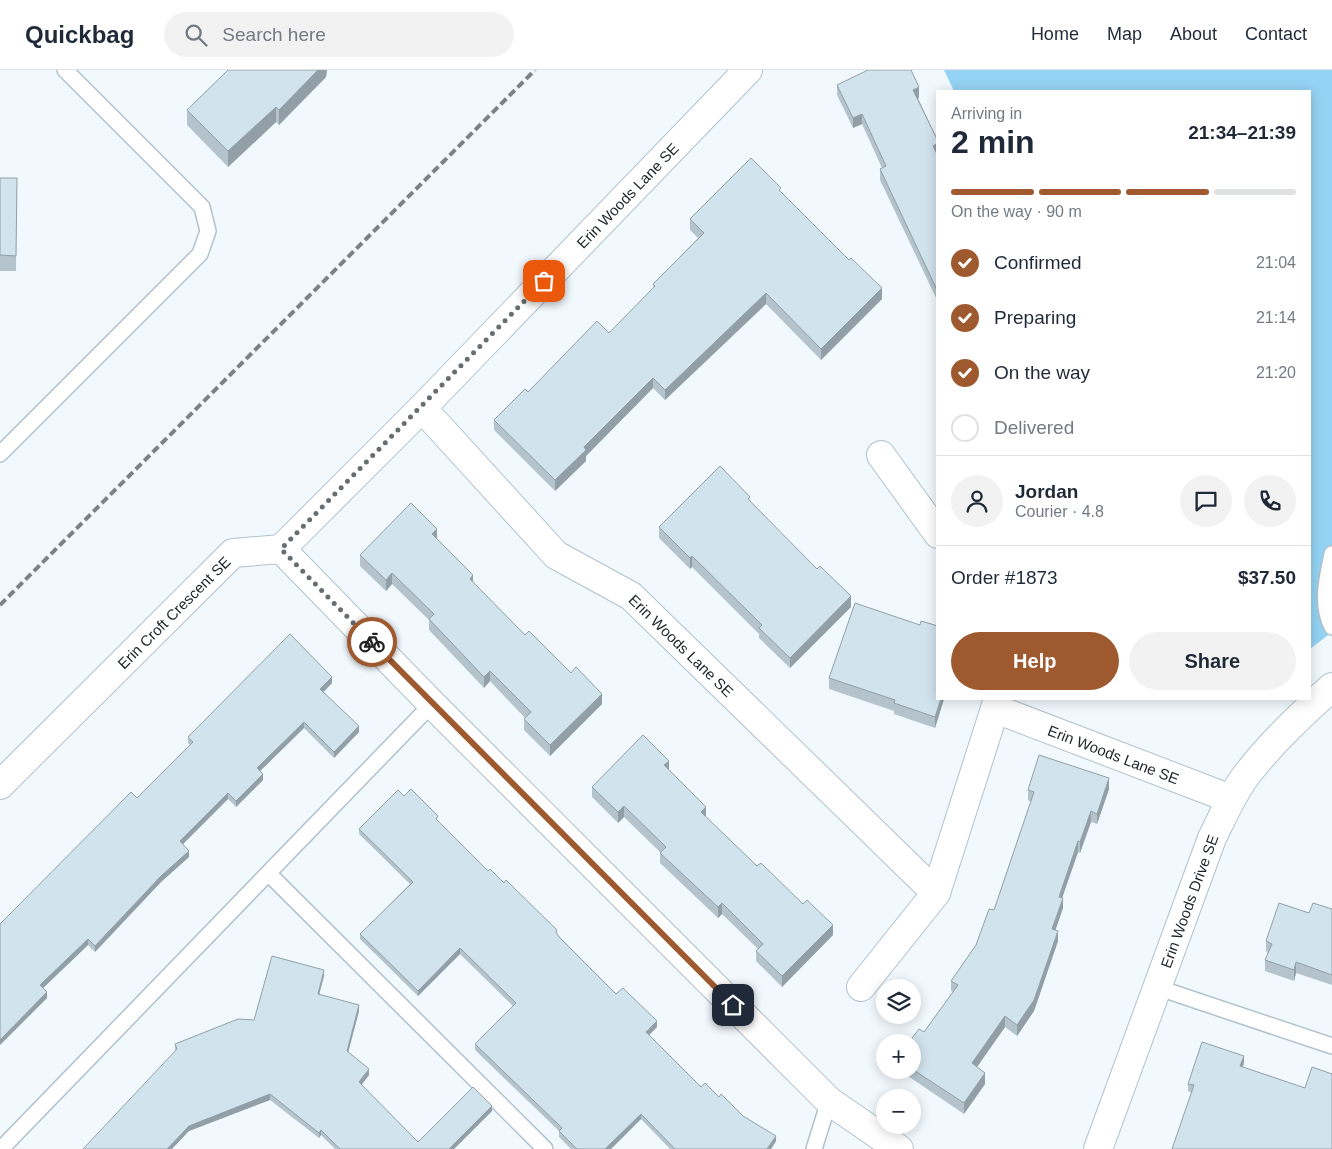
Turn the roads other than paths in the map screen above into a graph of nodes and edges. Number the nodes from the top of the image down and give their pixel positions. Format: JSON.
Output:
{"nodes":[{"id":1,"x":65,"y":70,"type":"edge"},
{"id":2,"x":748,"y":70,"type":"edge"},
{"id":3,"x":422,"y":408,"type":"junction"},
{"id":4,"x":0,"y":454,"type":"edge"},
{"id":5,"x":881,"y":455,"type":"dead end"},
{"id":6,"x":936,"y":531,"type":"edge"},
{"id":7,"x":281,"y":549,"type":"junction"},
{"id":8,"x":1332,"y":554,"type":"edge"},
{"id":9,"x":1332,"y":627,"type":"edge"},
{"id":10,"x":1332,"y":687,"type":"edge"},
{"id":11,"x":432,"y":704,"type":"junction"},
{"id":12,"x":997,"y":704,"type":"edge"},
{"id":13,"x":0,"y":785,"type":"edge"},
{"id":14,"x":1232,"y":799,"type":"junction"},
{"id":15,"x":269,"y":874,"type":"junction"},
{"id":16,"x":936,"y":894,"type":"junction"},
{"id":17,"x":861,"y":986,"type":"dead end"},
{"id":18,"x":1156,"y":987,"type":"junction"},
{"id":19,"x":1332,"y":1046,"type":"edge"},
{"id":20,"x":829,"y":1101,"type":"junction"},
{"id":21,"x":1,"y":1149,"type":"edge"},
{"id":22,"x":545,"y":1149,"type":"edge"},
{"id":23,"x":814,"y":1149,"type":"edge"},
{"id":24,"x":899,"y":1149,"type":"edge"},
{"id":25,"x":1098,"y":1149,"type":"edge"}],
"edges":[{"from":1,"to":4,"type":"lane"},
{"from":2,"to":3,"type":"street","name":"Erin Woods Lane SE"},
{"from":3,"to":7,"type":"street","name":"Erin Woods Lane SE"},
{"from":3,"to":16,"type":"street","name":"Erin Woods Lane SE"},
{"from":5,"to":6,"type":"street"},
{"from":7,"to":11,"type":"street"},
{"from":7,"to":13,"type":"street","name":"Erin Croft Crescent SE"},
{"from":8,"to":9,"type":"lane"},
{"from":10,"to":14,"type":"street","name":"Erin Woods Drive SE"},
{"from":11,"to":15,"type":"lane"},
{"from":11,"to":20,"type":"street"},
{"from":12,"to":14,"type":"street","name":"Erin Woods Lane SE"},
{"from":12,"to":16,"type":"street","name":"Erin Woods Lane SE"},
{"from":14,"to":18,"type":"street","name":"Erin Woods Drive SE"},
{"from":15,"to":21,"type":"lane"},
{"from":15,"to":22,"type":"lane"},
{"from":16,"to":17,"type":"street","name":"Erin Woods Lane SE"},
{"from":18,"to":19,"type":"lane"},
{"from":18,"to":25,"type":"street","name":"Erin Woods Drive SE"},
{"from":20,"to":23,"type":"lane"},
{"from":20,"to":24,"type":"street"}]}
